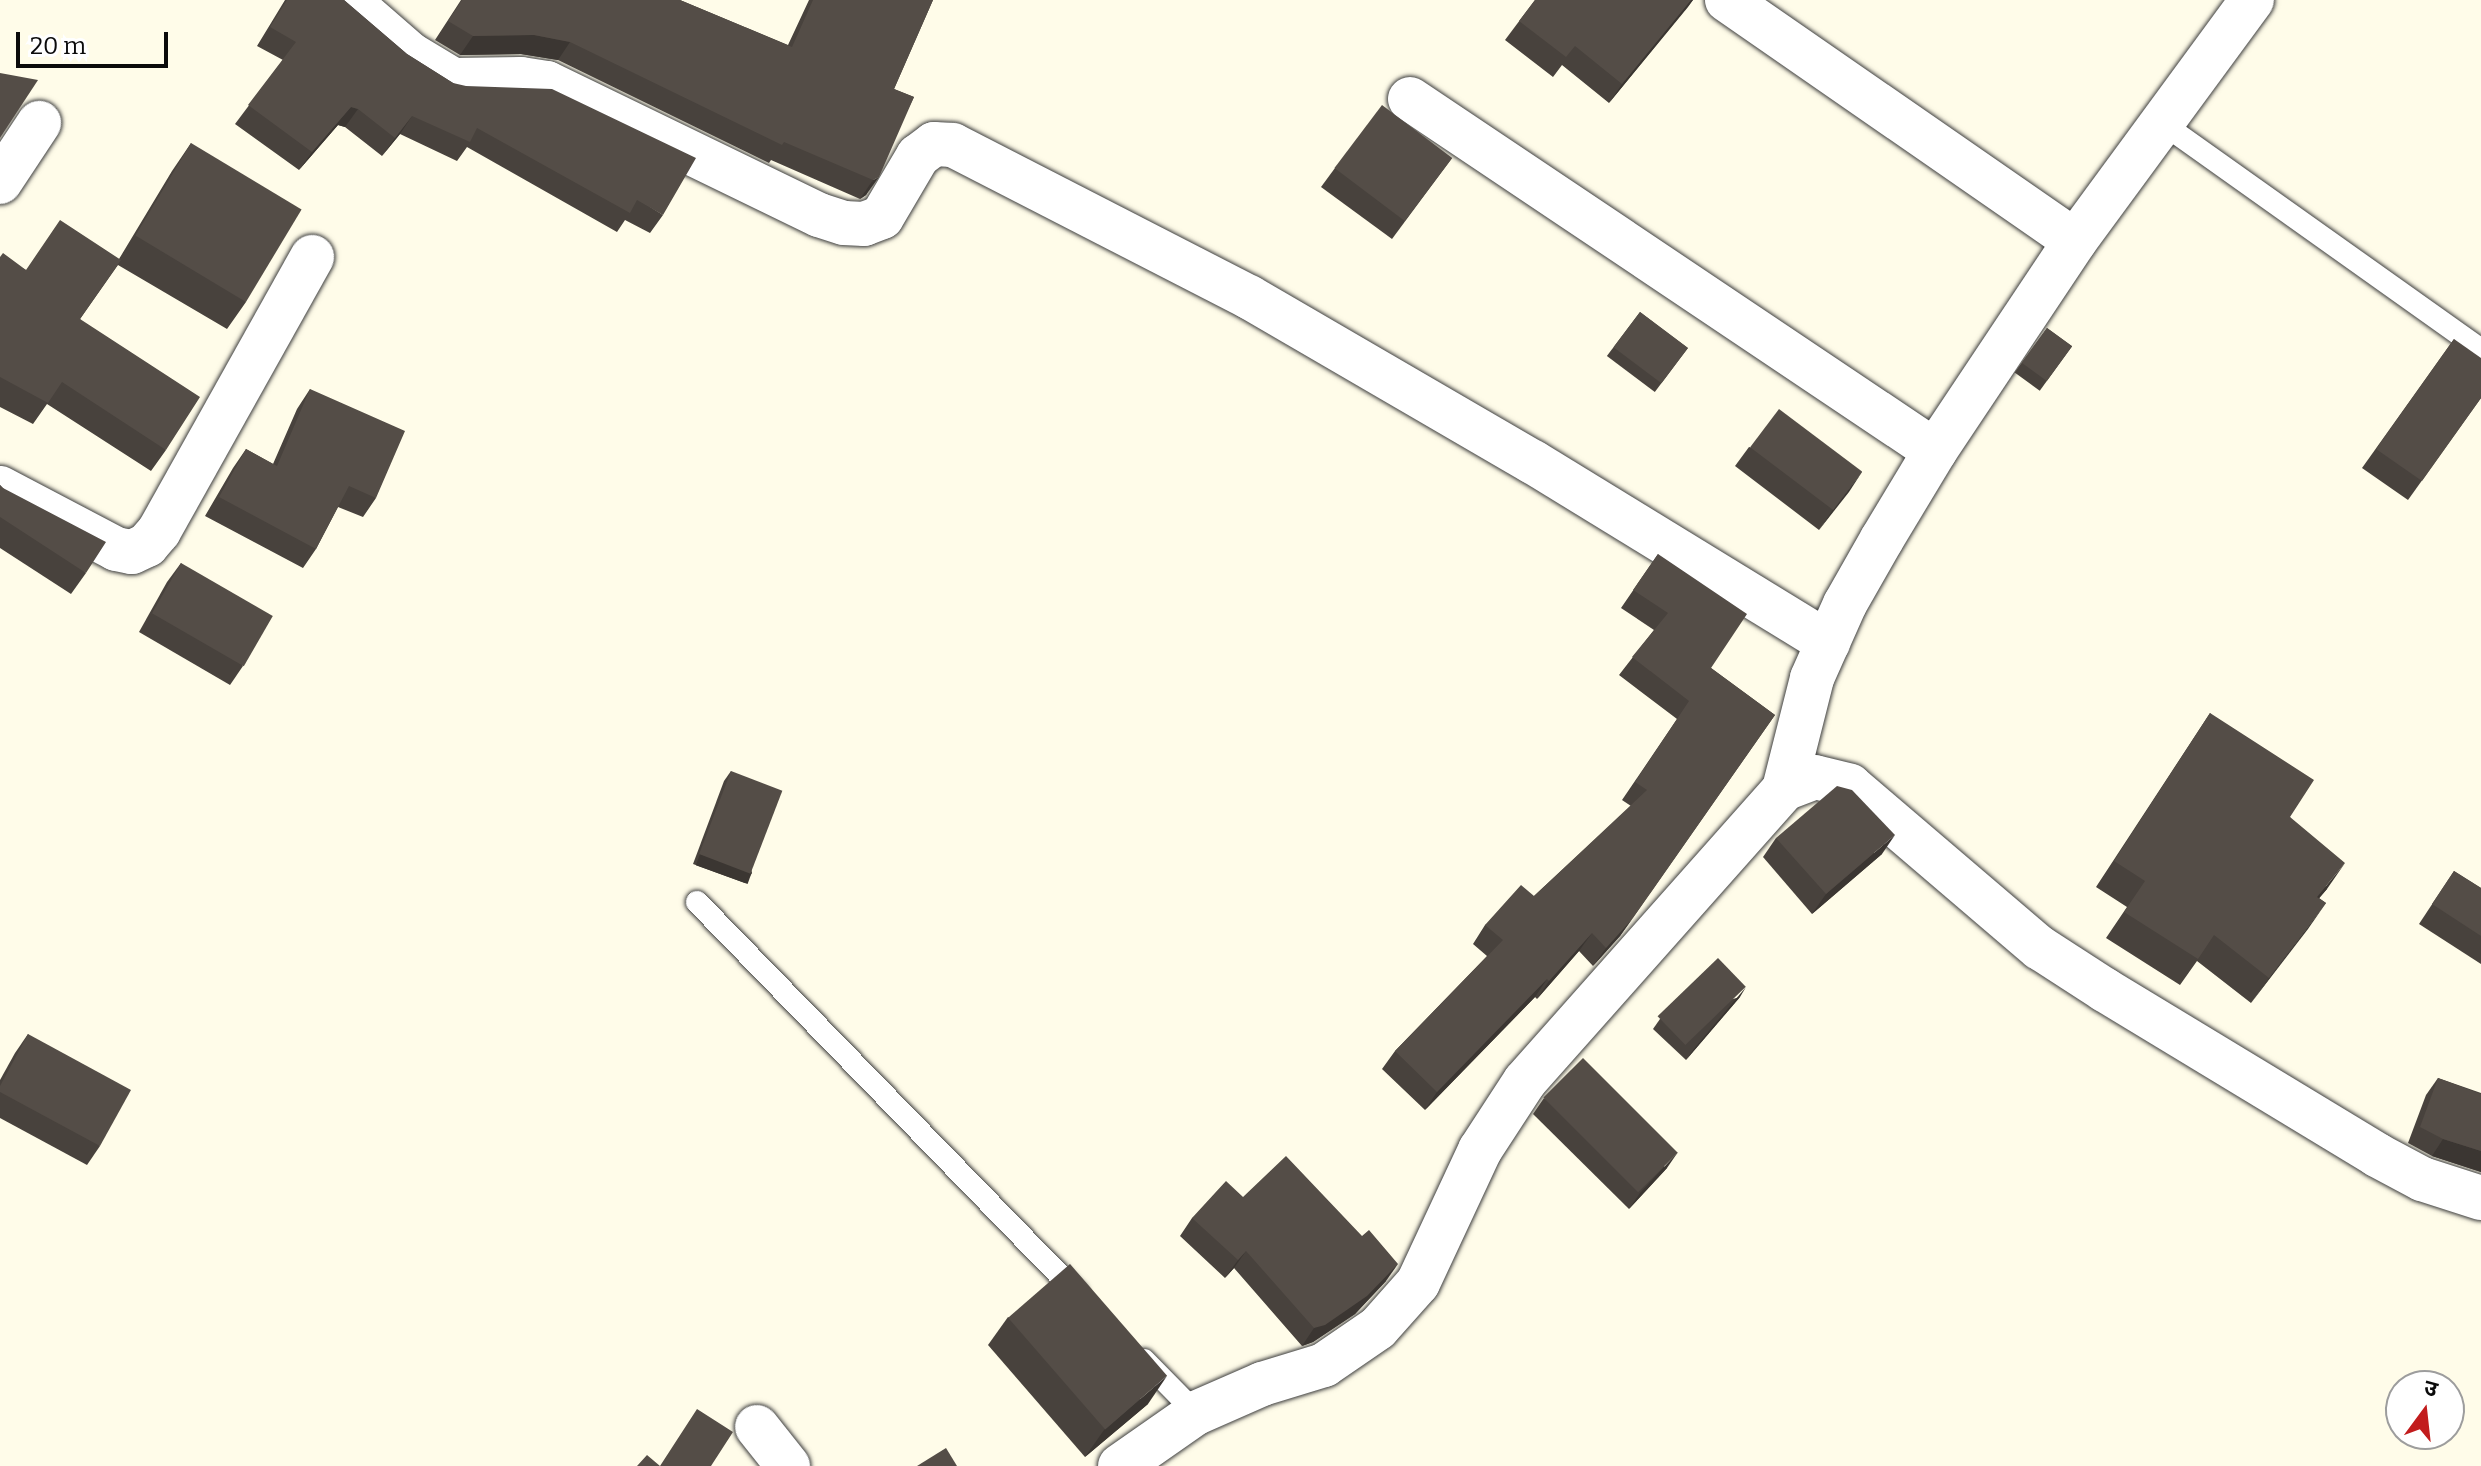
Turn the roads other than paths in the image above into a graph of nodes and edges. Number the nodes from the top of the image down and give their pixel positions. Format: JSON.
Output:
{"nodes":[{"id":1,"x":348,"y":0,"type":"edge"},
{"id":2,"x":1727,"y":0,"type":"edge"},
{"id":3,"x":2252,"y":0,"type":"edge"},
{"id":4,"x":1410,"y":99,"type":"dead end"},
{"id":5,"x":39,"y":123,"type":"dead end"},
{"id":6,"x":2162,"y":123,"type":"junction"},
{"id":7,"x":0,"y":182,"type":"edge"},
{"id":8,"x":2075,"y":241,"type":"junction"},
{"id":9,"x":312,"y":257,"type":"dead end"},
{"id":10,"x":2481,"y":350,"type":"edge"},
{"id":11,"x":1935,"y":451,"type":"junction"},
{"id":12,"x":0,"y":488,"type":"edge"},
{"id":13,"x":1828,"y":643,"type":"junction"},
{"id":14,"x":1784,"y":789,"type":"junction"},
{"id":15,"x":697,"y":902,"type":"dead end"},
{"id":16,"x":2481,"y":1198,"type":"edge"},
{"id":17,"x":1088,"y":1304,"type":"edge"},
{"id":18,"x":1131,"y":1348,"type":"edge"},
{"id":19,"x":1196,"y":1413,"type":"junction"},
{"id":20,"x":757,"y":1427,"type":"dead end"},
{"id":21,"x":788,"y":1466,"type":"edge"},
{"id":22,"x":1120,"y":1466,"type":"edge"}],
"edges":[{"from":1,"to":13,"type":"street"},
{"from":2,"to":8,"type":"street"},
{"from":3,"to":6,"type":"street"},
{"from":4,"to":11,"type":"street"},
{"from":5,"to":7,"type":"street"},
{"from":6,"to":8,"type":"street"},
{"from":6,"to":10,"type":"lane"},
{"from":8,"to":11,"type":"street"},
{"from":9,"to":12,"type":"street"},
{"from":11,"to":13,"type":"street"},
{"from":13,"to":14,"type":"street"},
{"from":14,"to":16,"type":"street"},
{"from":14,"to":19,"type":"street"},
{"from":15,"to":17,"type":"lane"},
{"from":18,"to":19,"type":"lane"},
{"from":19,"to":22,"type":"street"},
{"from":20,"to":21,"type":"street"}]}
